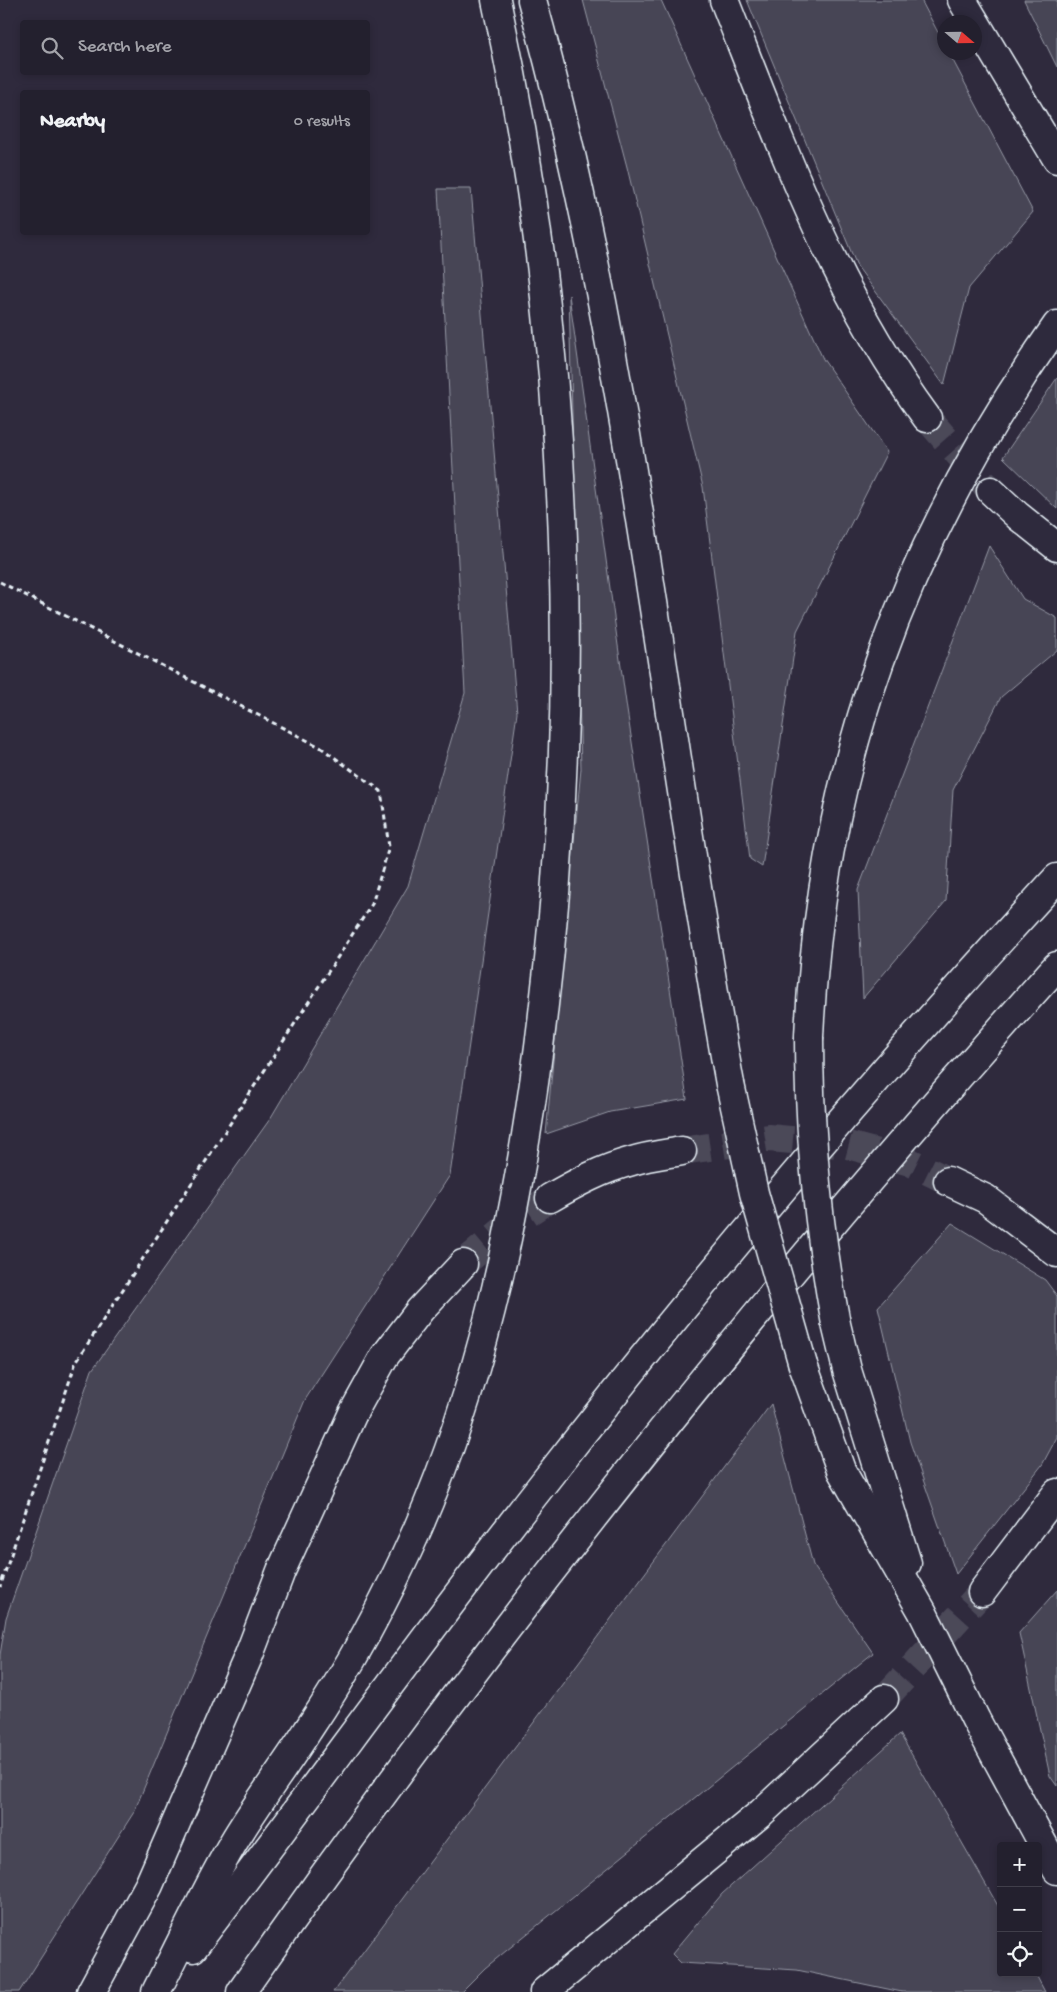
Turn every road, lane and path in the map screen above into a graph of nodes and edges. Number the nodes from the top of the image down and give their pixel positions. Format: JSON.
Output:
{"nodes":[{"id":1,"x":496,"y":0,"type":"edge"},
{"id":2,"x":532,"y":0,"type":"edge"},
{"id":3,"x":724,"y":0,"type":"edge"},
{"id":4,"x":962,"y":0,"type":"edge"},
{"id":5,"x":1057,"y":159,"type":"edge"},
{"id":6,"x":1057,"y":325,"type":"edge"},
{"id":7,"x":928,"y":418,"type":"tunnel mouth"},
{"id":8,"x":991,"y":491,"type":"tunnel mouth"},
{"id":9,"x":1057,"y":547,"type":"edge"},
{"id":10,"x":0,"y":582,"type":"edge"},
{"id":11,"x":1057,"y":878,"type":"edge"},
{"id":12,"x":1057,"y":966,"type":"edge"},
{"id":13,"x":682,"y":1151,"type":"tunnel mouth"},
{"id":14,"x":948,"y":1181,"type":"tunnel mouth"},
{"id":15,"x":550,"y":1198,"type":"tunnel mouth"},
{"id":16,"x":1057,"y":1253,"type":"edge"},
{"id":17,"x":463,"y":1264,"type":"tunnel mouth"},
{"id":18,"x":1057,"y":1493,"type":"edge"},
{"id":19,"x":0,"y":1587,"type":"edge"},
{"id":20,"x":982,"y":1592,"type":"tunnel mouth"},
{"id":21,"x":922,"y":1611,"type":"junction"},
{"id":22,"x":884,"y":1699,"type":"tunnel mouth"},
{"id":23,"x":1057,"y":1870,"type":"edge"},
{"id":24,"x":91,"y":1992,"type":"edge"},
{"id":25,"x":158,"y":1992,"type":"edge"},
{"id":26,"x":241,"y":1992,"type":"edge"},
{"id":27,"x":544,"y":1992,"type":"edge"}],
"edges":[{"from":1,"to":25,"type":"highway"},
{"from":2,"to":21,"type":"highway","bridge":true},
{"from":3,"to":7,"type":"highway"},
{"from":4,"to":5,"type":"highway"},
{"from":6,"to":21,"type":"highway","bridge":true},
{"from":8,"to":9,"type":"highway"},
{"from":10,"to":19,"type":"path"},
{"from":11,"to":25,"type":"highway"},
{"from":12,"to":26,"type":"highway"},
{"from":13,"to":15,"type":"highway"},
{"from":14,"to":16,"type":"highway"},
{"from":17,"to":24,"type":"highway"},
{"from":18,"to":20,"type":"highway"},
{"from":21,"to":23,"type":"highway"},
{"from":22,"to":27,"type":"highway"}]}
